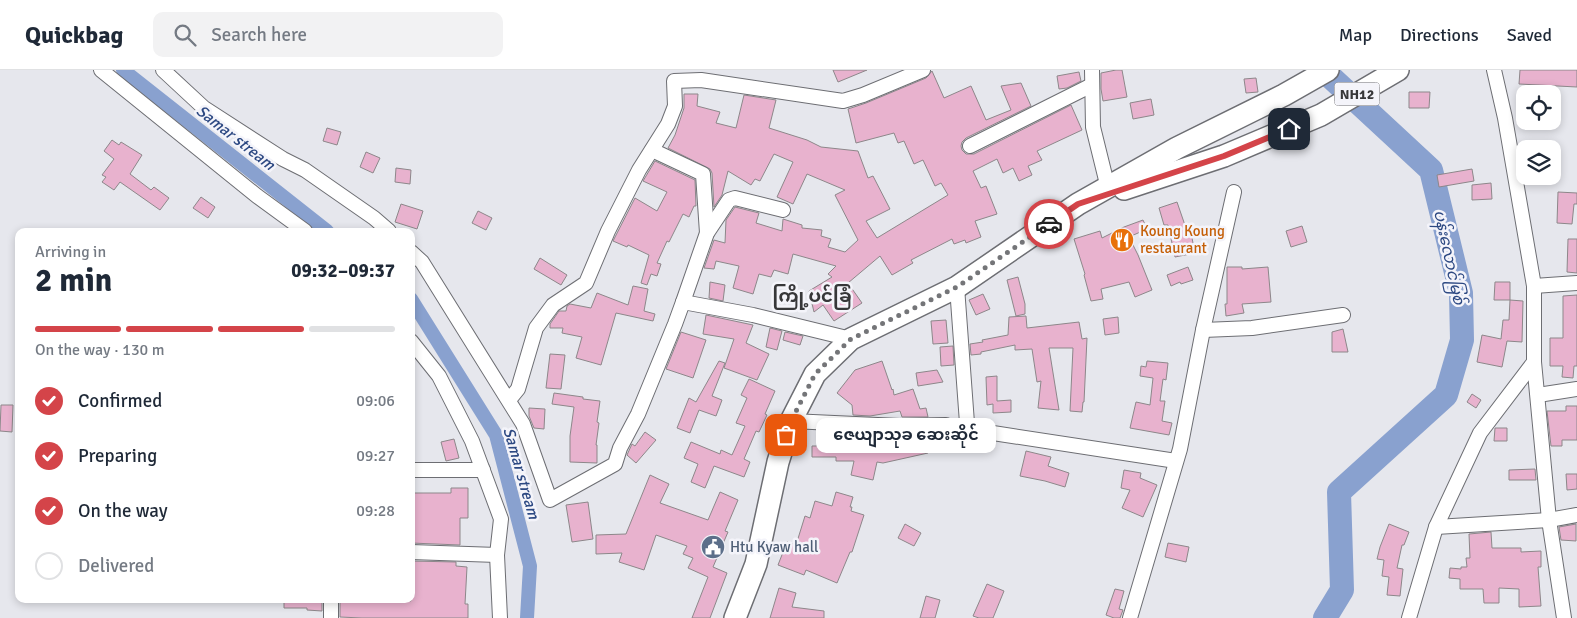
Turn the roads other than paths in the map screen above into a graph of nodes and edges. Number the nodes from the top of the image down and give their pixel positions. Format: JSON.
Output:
{"nodes":[{"id":1,"x":101,"y":70,"type":"edge"},
{"id":2,"x":163,"y":70,"type":"edge"},
{"id":3,"x":923,"y":70,"type":"edge"},
{"id":4,"x":1092,"y":70,"type":"edge"},
{"id":5,"x":1328,"y":70,"type":"edge"},
{"id":6,"x":1494,"y":70,"type":"edge"},
{"id":7,"x":1396,"y":71,"type":"edge"},
{"id":8,"x":1092,"y":84,"type":"junction"},
{"id":9,"x":970,"y":146,"type":"dead end"},
{"id":10,"x":652,"y":150,"type":"junction"},
{"id":11,"x":1108,"y":188,"type":"junction"},
{"id":12,"x":1234,"y":192,"type":"dead end"},
{"id":13,"x":1078,"y":204,"type":"junction"},
{"id":14,"x":783,"y":210,"type":"dead end"},
{"id":15,"x":301,"y":228,"type":"edge"},
{"id":16,"x":386,"y":228,"type":"edge"},
{"id":17,"x":707,"y":233,"type":"junction"},
{"id":18,"x":415,"y":256,"type":"edge"},
{"id":19,"x":1577,"y":283,"type":"edge"},
{"id":20,"x":1534,"y":286,"type":"junction"},
{"id":21,"x":957,"y":287,"type":"junction"},
{"id":22,"x":682,"y":302,"type":"junction"},
{"id":23,"x":1342,"y":315,"type":"dead end"},
{"id":24,"x":1203,"y":330,"type":"junction"},
{"id":25,"x":851,"y":339,"type":"junction"},
{"id":26,"x":415,"y":346,"type":"edge"},
{"id":27,"x":1534,"y":362,"type":"junction"},
{"id":28,"x":1577,"y":389,"type":"edge"},
{"id":29,"x":1538,"y":395,"type":"junction"},
{"id":30,"x":509,"y":400,"type":"junction"},
{"id":31,"x":791,"y":421,"type":"junction"},
{"id":32,"x":946,"y":425,"type":"dead end"},
{"id":33,"x":1176,"y":461,"type":"junction"},
{"id":34,"x":415,"y":470,"type":"edge"},
{"id":35,"x":483,"y":470,"type":"junction"},
{"id":36,"x":1577,"y":515,"type":"edge"},
{"id":37,"x":1549,"y":520,"type":"junction"},
{"id":38,"x":1436,"y":528,"type":"junction"},
{"id":39,"x":415,"y":552,"type":"edge"},
{"id":40,"x":497,"y":555,"type":"junction"},
{"id":41,"x":331,"y":603,"type":"edge"},
{"id":42,"x":331,"y":618,"type":"edge"},
{"id":43,"x":500,"y":618,"type":"edge"},
{"id":44,"x":735,"y":618,"type":"edge"},
{"id":45,"x":1130,"y":618,"type":"edge"},
{"id":46,"x":1410,"y":618,"type":"edge"},
{"id":47,"x":1564,"y":618,"type":"edge"}],
"edges":[{"from":1,"to":15,"type":"street"},
{"from":2,"to":16,"type":"street"},
{"from":3,"to":10,"type":"street"},
{"from":4,"to":8,"type":"street"},
{"from":5,"to":11,"type":"highway","number":"NH12"},
{"from":6,"to":20,"type":"street"},
{"from":7,"to":13,"type":"highway","number":"NH12"},
{"from":8,"to":9,"type":"street"},
{"from":8,"to":11,"type":"street"},
{"from":10,"to":17,"type":"street"},
{"from":10,"to":30,"type":"street"},
{"from":11,"to":13,"type":"highway","number":"NH12"},
{"from":12,"to":24,"type":"street"},
{"from":13,"to":21,"type":"highway","number":"NH12"},
{"from":14,"to":17,"type":"street"},
{"from":17,"to":22,"type":"street"},
{"from":18,"to":30,"type":"street"},
{"from":19,"to":20,"type":"street"},
{"from":20,"to":27,"type":"street"},
{"from":21,"to":25,"type":"highway","number":"NH12"},
{"from":21,"to":33,"type":"street"},
{"from":22,"to":25,"type":"street"},
{"from":22,"to":30,"type":"street"},
{"from":23,"to":24,"type":"street"},
{"from":24,"to":33,"type":"street"},
{"from":25,"to":31,"type":"highway","number":"NH12"},
{"from":26,"to":35,"type":"street"},
{"from":27,"to":29,"type":"street"},
{"from":27,"to":38,"type":"street"},
{"from":28,"to":29,"type":"street"},
{"from":29,"to":37,"type":"street"},
{"from":31,"to":32,"type":"street"},
{"from":31,"to":44,"type":"highway","number":"NH12"},
{"from":33,"to":45,"type":"street"},
{"from":34,"to":35,"type":"street"},
{"from":35,"to":40,"type":"street"},
{"from":36,"to":37,"type":"street"},
{"from":37,"to":38,"type":"street"},
{"from":37,"to":47,"type":"street"},
{"from":38,"to":46,"type":"street"},
{"from":39,"to":40,"type":"street"},
{"from":40,"to":43,"type":"street"},
{"from":41,"to":42,"type":"street"}]}
